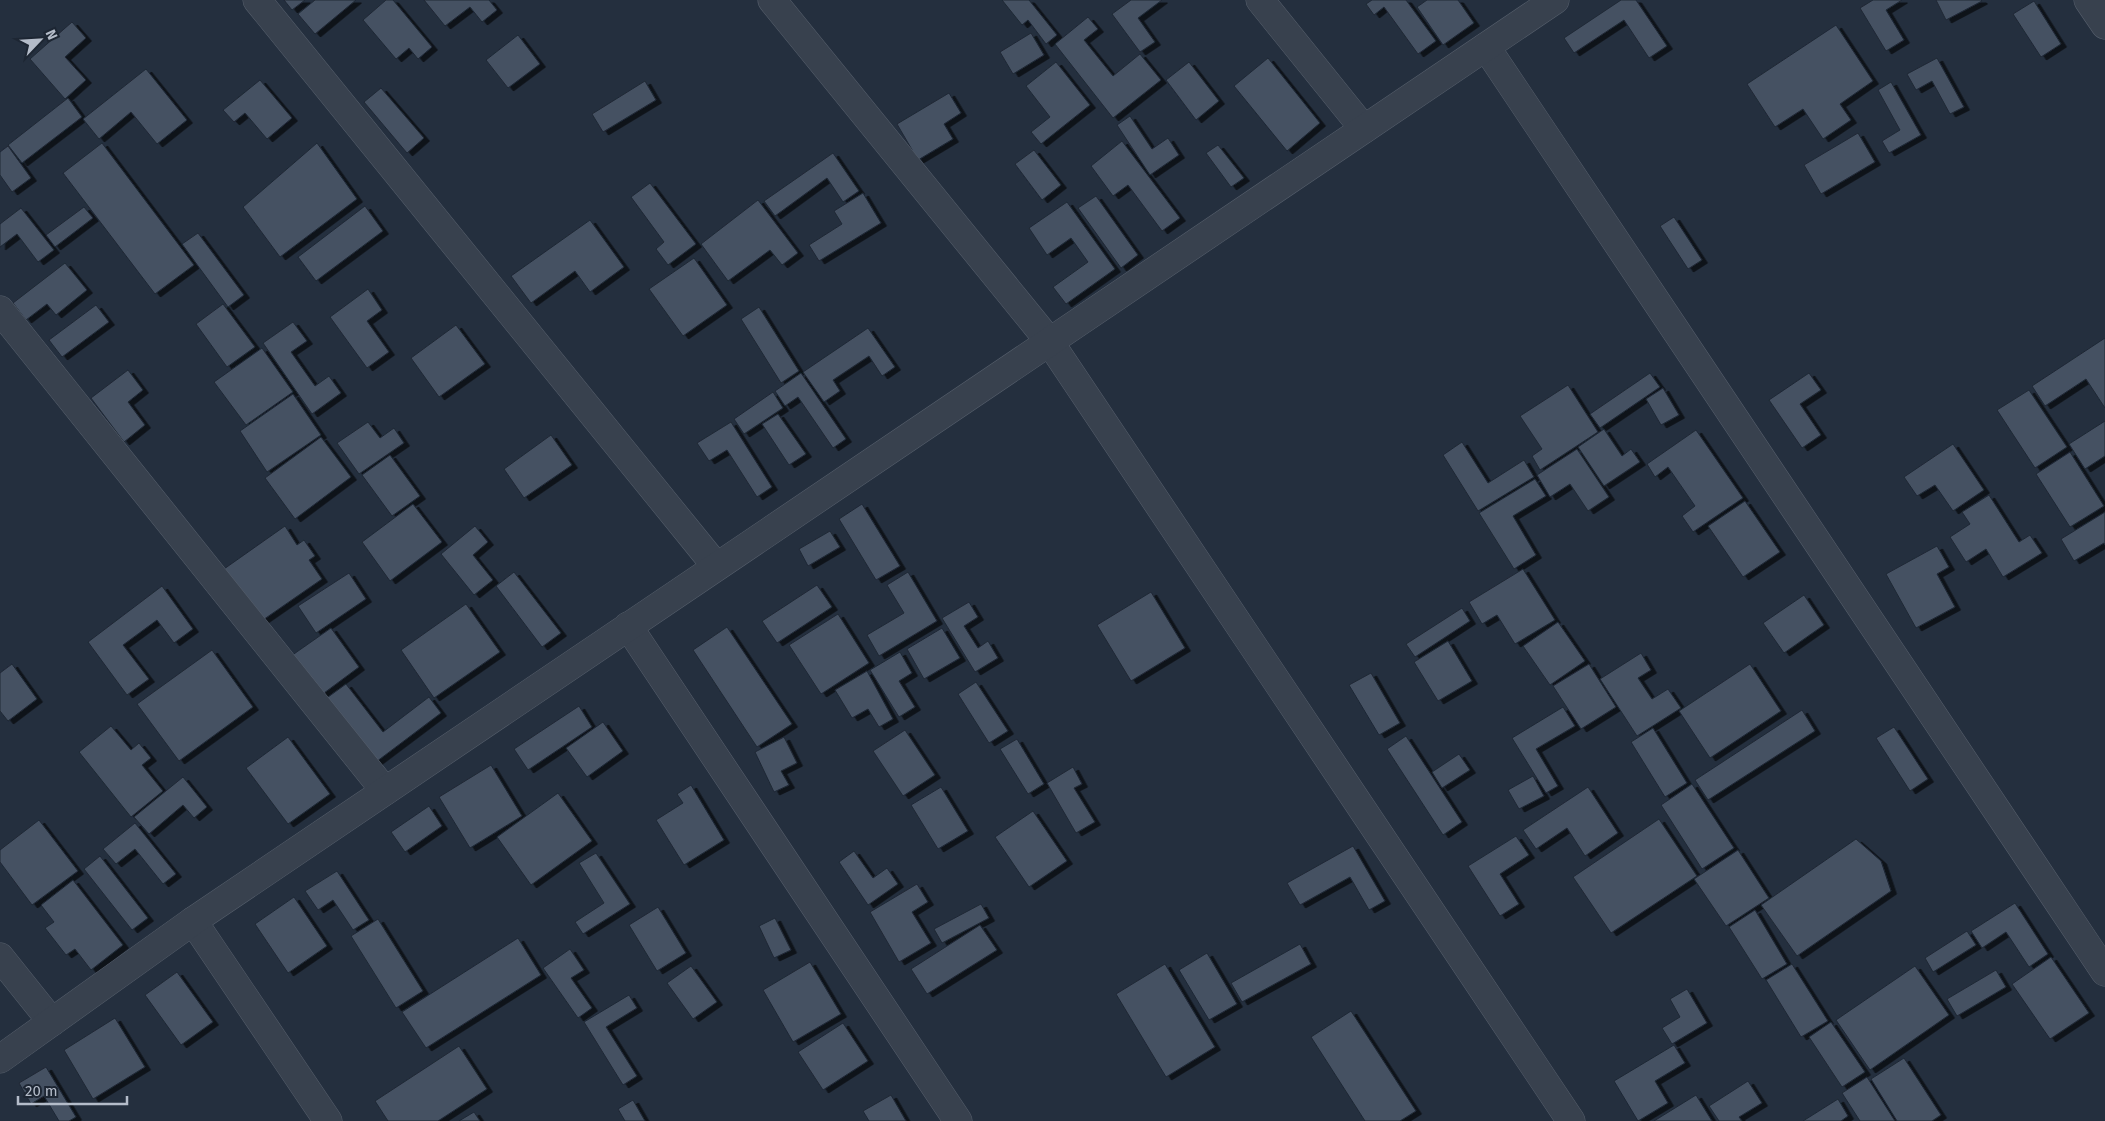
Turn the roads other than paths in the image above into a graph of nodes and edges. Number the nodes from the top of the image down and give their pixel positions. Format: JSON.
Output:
{"nodes":[{"id":1,"x":257,"y":0,"type":"edge"},
{"id":2,"x":772,"y":0,"type":"edge"},
{"id":3,"x":1260,"y":0,"type":"edge"},
{"id":4,"x":1556,"y":0,"type":"edge"},
{"id":5,"x":2088,"y":0,"type":"edge"},
{"id":6,"x":2105,"y":25,"type":"edge"},
{"id":7,"x":1486,"y":47,"type":"junction"},
{"id":8,"x":1364,"y":130,"type":"junction"},
{"id":9,"x":0,"y":310,"type":"edge"},
{"id":10,"x":1049,"y":341,"type":"junction"},
{"id":11,"x":716,"y":566,"type":"junction"},
{"id":12,"x":628,"y":626,"type":"junction"},
{"id":13,"x":385,"y":791,"type":"junction"},
{"id":14,"x":193,"y":921,"type":"junction"},
{"id":15,"x":0,"y":957,"type":"edge"},
{"id":16,"x":2105,"y":972,"type":"edge"},
{"id":17,"x":52,"y":1022,"type":"junction"},
{"id":18,"x":0,"y":1059,"type":"edge"},
{"id":19,"x":328,"y":1121,"type":"edge"},
{"id":20,"x":958,"y":1121,"type":"edge"},
{"id":21,"x":1571,"y":1121,"type":"edge"}],
"edges":[{"from":1,"to":11,"type":"street"},
{"from":2,"to":10,"type":"street"},
{"from":3,"to":8,"type":"street"},
{"from":4,"to":7,"type":"street"},
{"from":5,"to":6,"type":"street"},
{"from":7,"to":8,"type":"street"},
{"from":7,"to":16,"type":"street"},
{"from":8,"to":10,"type":"street"},
{"from":9,"to":13,"type":"street"},
{"from":10,"to":11,"type":"street"},
{"from":10,"to":21,"type":"street"},
{"from":11,"to":12,"type":"street"},
{"from":12,"to":13,"type":"street"},
{"from":12,"to":20,"type":"street"},
{"from":13,"to":14,"type":"street"},
{"from":14,"to":17,"type":"street"},
{"from":14,"to":19,"type":"street"},
{"from":15,"to":17,"type":"street"},
{"from":17,"to":18,"type":"street"}]}
